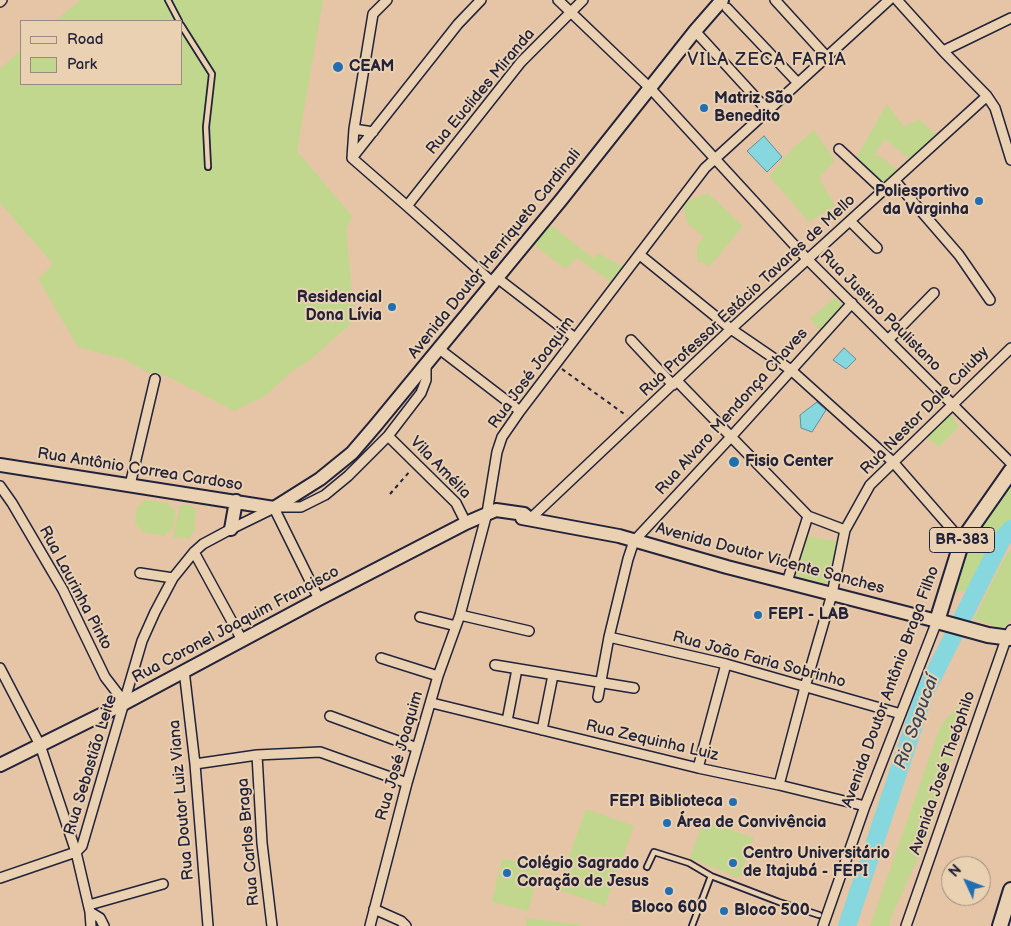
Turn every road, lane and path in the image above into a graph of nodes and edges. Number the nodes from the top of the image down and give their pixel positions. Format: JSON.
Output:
{"nodes":[{"id":1,"x":168,"y":0,"type":"edge"},
{"id":2,"x":387,"y":0,"type":"edge"},
{"id":3,"x":481,"y":0,"type":"edge"},
{"id":4,"x":558,"y":0,"type":"edge"},
{"id":5,"x":583,"y":0,"type":"edge"},
{"id":6,"x":775,"y":0,"type":"edge"},
{"id":7,"x":889,"y":0,"type":"edge"},
{"id":8,"x":897,"y":0,"type":"edge"},
{"id":9,"x":725,"y":4,"type":"edge"},
{"id":10,"x":570,"y":12,"type":"junction"},
{"id":11,"x":1011,"y":18,"type":"edge"},
{"id":12,"x":179,"y":20,"type":"edge"},
{"id":13,"x":182,"y":27,"type":"edge"},
{"id":14,"x":695,"y":31,"type":"junction"},
{"id":15,"x":943,"y":51,"type":"junction"},
{"id":16,"x":826,"y":57,"type":"junction"},
{"id":17,"x":798,"y":83,"type":"junction"},
{"id":18,"x":650,"y":88,"type":"junction"},
{"id":19,"x":987,"y":96,"type":"junction"},
{"id":20,"x":768,"y":111,"type":"junction"},
{"id":21,"x":354,"y":129,"type":"junction"},
{"id":22,"x":373,"y":132,"type":"junction"},
{"id":23,"x":839,"y":149,"type":"dead end"},
{"id":24,"x":352,"y":158,"type":"junction"},
{"id":25,"x":715,"y":158,"type":"junction"},
{"id":26,"x":1011,"y":160,"type":"edge"},
{"id":27,"x":208,"y":168,"type":"dead end"},
{"id":28,"x":894,"y":181,"type":"junction"},
{"id":29,"x":884,"y":191,"type":"junction"},
{"id":30,"x":407,"y":206,"type":"junction"},
{"id":31,"x":851,"y":222,"type":"junction"},
{"id":32,"x":877,"y":248,"type":"dead end"},
{"id":33,"x":640,"y":255,"type":"junction"},
{"id":34,"x":808,"y":260,"type":"junction"},
{"id":35,"x":494,"y":280,"type":"junction"},
{"id":36,"x":934,"y":293,"type":"dead end"},
{"id":37,"x":990,"y":300,"type":"dead end"},
{"id":38,"x":852,"y":303,"type":"junction"},
{"id":39,"x":731,"y":329,"type":"junction"},
{"id":40,"x":574,"y":338,"type":"junction"},
{"id":41,"x":631,"y":340,"type":"dead end"},
{"id":42,"x":888,"y":340,"type":"junction"},
{"id":43,"x":438,"y":348,"type":"junction"},
{"id":44,"x":1011,"y":348,"type":"edge"},
{"id":45,"x":426,"y":363,"type":"junction"},
{"id":46,"x":556,"y":365,"type":"junction"},
{"id":47,"x":791,"y":370,"type":"junction"},
{"id":48,"x":155,"y":379,"type":"dead end"},
{"id":49,"x":675,"y":383,"type":"junction"},
{"id":50,"x":952,"y":404,"type":"junction"},
{"id":51,"x":520,"y":411,"type":"junction"},
{"id":52,"x":634,"y":421,"type":"junction"},
{"id":53,"x":388,"y":436,"type":"junction"},
{"id":54,"x":730,"y":438,"type":"junction"},
{"id":55,"x":893,"y":462,"type":"junction"},
{"id":56,"x":1011,"y":463,"type":"edge"},
{"id":57,"x":0,"y":465,"type":"edge"},
{"id":58,"x":1011,"y":471,"type":"edge"},
{"id":59,"x":130,"y":485,"type":"junction"},
{"id":60,"x":0,"y":486,"type":"edge"},
{"id":61,"x":236,"y":501,"type":"junction"},
{"id":62,"x":275,"y":507,"type":"junction"},
{"id":63,"x":487,"y":513,"type":"junction"},
{"id":64,"x":808,"y":516,"type":"junction"},
{"id":65,"x":530,"y":519,"type":"junction"},
{"id":66,"x":466,"y":523,"type":"junction"},
{"id":67,"x":231,"y":529,"type":"junction"},
{"id":68,"x":845,"y":530,"type":"junction"},
{"id":69,"x":634,"y":541,"type":"junction"},
{"id":70,"x":962,"y":541,"type":"junction"},
{"id":71,"x":194,"y":552,"type":"junction"},
{"id":72,"x":140,"y":573,"type":"dead end"},
{"id":73,"x":173,"y":578,"type":"junction"},
{"id":74,"x":787,"y":582,"type":"junction"},
{"id":75,"x":832,"y":594,"type":"junction"},
{"id":76,"x":319,"y":599,"type":"junction"},
{"id":77,"x":460,"y":615,"type":"junction"},
{"id":78,"x":420,"y":618,"type":"dead end"},
{"id":79,"x":939,"y":622,"type":"junction"},
{"id":80,"x":456,"y":626,"type":"junction"},
{"id":81,"x":529,"y":631,"type":"dead end"},
{"id":82,"x":610,"y":638,"type":"junction"},
{"id":83,"x":1005,"y":638,"type":"edge"},
{"id":84,"x":242,"y":640,"type":"junction"},
{"id":85,"x":381,"y":658,"type":"dead end"},
{"id":86,"x":726,"y":664,"type":"junction"},
{"id":87,"x":495,"y":665,"type":"dead end"},
{"id":88,"x":0,"y":668,"type":"edge"},
{"id":89,"x":518,"y":669,"type":"junction"},
{"id":90,"x":184,"y":670,"type":"junction"},
{"id":91,"x":553,"y":675,"type":"junction"},
{"id":92,"x":438,"y":676,"type":"junction"},
{"id":93,"x":601,"y":683,"type":"junction"},
{"id":94,"x":805,"y":687,"type":"junction"},
{"id":95,"x":634,"y":688,"type":"dead end"},
{"id":96,"x":598,"y":697,"type":"dead end"},
{"id":97,"x":125,"y":703,"type":"junction"},
{"id":98,"x":432,"y":703,"type":"junction"},
{"id":99,"x":901,"y":714,"type":"junction"},
{"id":100,"x":330,"y":716,"type":"dead end"},
{"id":101,"x":507,"y":721,"type":"junction"},
{"id":102,"x":542,"y":730,"type":"junction"},
{"id":103,"x":40,"y":745,"type":"junction"},
{"id":104,"x":418,"y":748,"type":"junction"},
{"id":105,"x":257,"y":755,"type":"junction"},
{"id":106,"x":195,"y":764,"type":"junction"},
{"id":107,"x":0,"y":765,"type":"edge"},
{"id":108,"x":698,"y":768,"type":"junction"},
{"id":109,"x":407,"y":783,"type":"junction"},
{"id":110,"x":779,"y":785,"type":"junction"},
{"id":111,"x":865,"y":806,"type":"junction"},
{"id":112,"x":76,"y":852,"type":"junction"},
{"id":113,"x":647,"y":867,"type":"dead end"},
{"id":114,"x":711,"y":876,"type":"junction"},
{"id":115,"x":0,"y":878,"type":"edge"},
{"id":116,"x":163,"y":884,"type":"dead end"},
{"id":117,"x":1011,"y":890,"type":"edge"},
{"id":118,"x":89,"y":908,"type":"junction"},
{"id":119,"x":374,"y":909,"type":"junction"},
{"id":120,"x":819,"y":915,"type":"dead end"},
{"id":121,"x":91,"y":926,"type":"edge"},
{"id":122,"x":104,"y":926,"type":"edge"},
{"id":123,"x":208,"y":926,"type":"edge"},
{"id":124,"x":272,"y":926,"type":"edge"},
{"id":125,"x":370,"y":926,"type":"edge"},
{"id":126,"x":406,"y":926,"type":"edge"},
{"id":127,"x":692,"y":926,"type":"edge"},
{"id":128,"x":823,"y":926,"type":"edge"},
{"id":129,"x":906,"y":926,"type":"edge"},
{"id":130,"x":1000,"y":926,"type":"edge"}],
"edges":[{"from":1,"to":12,"type":"lane"},
{"from":2,"to":21,"type":"street"},
{"from":3,"to":22,"type":"street"},
{"from":4,"to":10,"type":"street","name":"Rua Justino Paulistano"},
{"from":5,"to":10,"type":"street","name":"Rua Euclides Miranda"},
{"from":6,"to":16,"type":"street"},
{"from":7,"to":16,"type":"street","name":"Rua José Joaquim"},
{"from":8,"to":15,"type":"street"},
{"from":9,"to":14,"type":"main road","name":"Avenida Doutor Henriqueto Cardinali"},
{"from":9,"to":17,"type":"street"},
{"from":10,"to":18,"type":"street","name":"Rua Justino Paulistano"},
{"from":10,"to":30,"type":"street","name":"Rua Euclides Miranda"},
{"from":11,"to":15,"type":"street"},
{"from":13,"to":27,"type":"lane"},
{"from":14,"to":18,"type":"main road","name":"Avenida Doutor Henriqueto Cardinali"},
{"from":14,"to":20,"type":"street"},
{"from":15,"to":19,"type":"street"},
{"from":16,"to":17,"type":"street","name":"Rua José Joaquim"},
{"from":17,"to":20,"type":"street","name":"Rua José Joaquim"},
{"from":18,"to":25,"type":"street","name":"Rua Justino Paulistano"},
{"from":18,"to":35,"type":"main road","name":"Avenida Doutor Henriqueto Cardinali"},
{"from":19,"to":26,"type":"street"},
{"from":19,"to":28,"type":"street","name":"Rua Professor Estácio Tavares de Mello"},
{"from":20,"to":25,"type":"street","name":"Rua José Joaquim"},
{"from":21,"to":22,"type":"street"},
{"from":21,"to":24,"type":"street"},
{"from":22,"to":24,"type":"street"},
{"from":23,"to":29,"type":"street"},
{"from":24,"to":30,"type":"street"},
{"from":25,"to":33,"type":"street","name":"Rua José Joaquim"},
{"from":25,"to":34,"type":"street","name":"Rua Justino Paulistano"},
{"from":28,"to":29,"type":"street","name":"Rua Professor Estácio Tavares de Mello"},
{"from":28,"to":37,"type":"street"},
{"from":29,"to":31,"type":"street","name":"Rua Professor Estácio Tavares de Mello"},
{"from":30,"to":35,"type":"street"},
{"from":31,"to":32,"type":"street"},
{"from":31,"to":34,"type":"street","name":"Rua Professor Estácio Tavares de Mello"},
{"from":33,"to":39,"type":"street"},
{"from":33,"to":40,"type":"street","name":"Rua José Joaquim"},
{"from":34,"to":38,"type":"street","name":"Rua Justino Paulistano"},
{"from":34,"to":39,"type":"street","name":"Rua Professor Estácio Tavares de Mello"},
{"from":35,"to":40,"type":"street"},
{"from":35,"to":43,"type":"main road","name":"Avenida Doutor Henriqueto Cardinali"},
{"from":36,"to":42,"type":"street"},
{"from":38,"to":42,"type":"street","name":"Rua Justino Paulistano"},
{"from":38,"to":47,"type":"street","name":"Rua Alvaro Mendonça Chaves"},
{"from":39,"to":47,"type":"street"},
{"from":39,"to":49,"type":"street","name":"Rua Professor Estácio Tavares de Mello"},
{"from":40,"to":46,"type":"street","name":"Rua José Joaquim"},
{"from":41,"to":49,"type":"street"},
{"from":42,"to":50,"type":"street","name":"Rua Justino Paulistano"},
{"from":43,"to":45,"type":"main road","name":"Avenida Doutor Henriqueto Cardinali"},
{"from":43,"to":51,"type":"street"},
{"from":44,"to":50,"type":"street","name":"Rua Nestor Dale Caiuby"},
{"from":45,"to":53,"type":"street"},
{"from":45,"to":62,"type":"main road","name":"Avenida Doutor Henriqueto Cardinali"},
{"from":46,"to":51,"type":"street","name":"Rua José Joaquim"},
{"from":46,"to":52,"type":"path"},
{"from":47,"to":54,"type":"street","name":"Rua Alvaro Mendonça Chaves"},
{"from":47,"to":55,"type":"street"},
{"from":48,"to":59,"type":"street"},
{"from":49,"to":52,"type":"street","name":"Rua Professor Estácio Tavares de Mello"},
{"from":49,"to":54,"type":"street"},
{"from":50,"to":55,"type":"street","name":"Rua Nestor Dale Caiuby"},
{"from":50,"to":56,"type":"street","name":"Rua Justino Paulistano"},
{"from":51,"to":63,"type":"street","name":"Rua José Joaquim"},
{"from":52,"to":65,"type":"street","name":"Rua Professor Estácio Tavares de Mello"},
{"from":53,"to":62,"type":"street"},
{"from":53,"to":66,"type":"street","name":"Vila Amélia"},
{"from":54,"to":64,"type":"street"},
{"from":54,"to":69,"type":"street","name":"Rua Alvaro Mendonça Chaves"},
{"from":55,"to":68,"type":"street","name":"Rua Nestor Dale Caiuby"},
{"from":55,"to":70,"type":"street"},
{"from":57,"to":59,"type":"main road","name":"Rua Antônio Correa Cardoso"},
{"from":58,"to":70,"type":"main road","name":"Avenida Doutor Antônio Braga Filho","number":"BR-383"},
{"from":59,"to":61,"type":"main road","name":"Rua Antônio Correa Cardoso"},
{"from":60,"to":97,"type":"street","name":"Rua Laurinha Pinto"},
{"from":61,"to":62,"type":"main road","name":"Rua Antônio Correa Cardoso"},
{"from":61,"to":67,"type":"main road"},
{"from":62,"to":67,"type":"street","name":"Rua Sebastião Leite"},
{"from":62,"to":76,"type":"street"},
{"from":63,"to":65,"type":"main road","name":"Avenida Doutor Vicente Sanches"},
{"from":63,"to":66,"type":"main road","name":"Rua Coronel Joaquim Francisco"},
{"from":63,"to":77,"type":"street","name":"Rua José Joaquim"},
{"from":64,"to":68,"type":"street"},
{"from":64,"to":74,"type":"street"},
{"from":65,"to":69,"type":"main road","name":"Avenida Doutor Vicente Sanches"},
{"from":66,"to":76,"type":"main road","name":"Rua Coronel Joaquim Francisco"},
{"from":67,"to":71,"type":"street","name":"Rua Sebastião Leite"},
{"from":68,"to":75,"type":"street","name":"Rua Nestor Dale Caiuby"},
{"from":69,"to":74,"type":"main road","name":"Avenida Doutor Vicente Sanches"},
{"from":69,"to":82,"type":"street"},
{"from":70,"to":79,"type":"main road","name":"Avenida Doutor Antônio Braga Filho","number":"BR-383"},
{"from":71,"to":73,"type":"street","name":"Rua Sebastião Leite"},
{"from":71,"to":84,"type":"street"},
{"from":72,"to":73,"type":"street"},
{"from":73,"to":97,"type":"street","name":"Rua Sebastião Leite"},
{"from":74,"to":75,"type":"main road","name":"Avenida Doutor Vicente Sanches"},
{"from":75,"to":79,"type":"main road","name":"Avenida Doutor Vicente Sanches"},
{"from":75,"to":94,"type":"street","name":"Rua Nestor Dale Caiuby"},
{"from":76,"to":84,"type":"main road","name":"Rua Coronel Joaquim Francisco"},
{"from":77,"to":80,"type":"street","name":"Rua José Joaquim"},
{"from":77,"to":81,"type":"street"},
{"from":78,"to":80,"type":"street"},
{"from":79,"to":83,"type":"main road","name":"Avenida Doutor Vicente Sanches"},
{"from":79,"to":99,"type":"street","name":"Avenida Doutor Antônio Braga Filho"},
{"from":80,"to":92,"type":"street","name":"Rua José Joaquim"},
{"from":82,"to":86,"type":"street","name":"Rua João Faria Sobrinho"},
{"from":82,"to":93,"type":"street"},
{"from":83,"to":129,"type":"street","name":"Avenida José Theóphilo"},
{"from":84,"to":90,"type":"main road","name":"Rua Coronel Joaquim Francisco"},
{"from":85,"to":92,"type":"street"},
{"from":86,"to":94,"type":"street","name":"Rua João Faria Sobrinho"},
{"from":86,"to":108,"type":"street"},
{"from":87,"to":89,"type":"street"},
{"from":88,"to":103,"type":"street"},
{"from":89,"to":91,"type":"street"},
{"from":89,"to":101,"type":"street"},
{"from":90,"to":97,"type":"main road","name":"Rua Coronel Joaquim Francisco"},
{"from":90,"to":106,"type":"street","name":"Rua Doutor Luiz Viana"},
{"from":91,"to":93,"type":"street"},
{"from":91,"to":102,"type":"street"},
{"from":92,"to":98,"type":"street","name":"Rua José Joaquim"},
{"from":93,"to":95,"type":"street"},
{"from":93,"to":96,"type":"street"},
{"from":94,"to":99,"type":"street","name":"Rua João Faria Sobrinho"},
{"from":94,"to":110,"type":"street","name":"Rua Nestor Dale Caiuby"},
{"from":97,"to":103,"type":"main road","name":"Rua Coronel Joaquim Francisco"},
{"from":97,"to":112,"type":"street","name":"Rua Sebastião Leite"},
{"from":98,"to":101,"type":"street","name":"Rua Zequinha Luiz"},
{"from":98,"to":104,"type":"street","name":"Rua José Joaquim"},
{"from":99,"to":111,"type":"street","name":"Avenida Doutor Antônio Braga Filho"},
{"from":100,"to":104,"type":"street"},
{"from":101,"to":102,"type":"street","name":"Rua Zequinha Luiz"},
{"from":102,"to":108,"type":"street","name":"Rua Zequinha Luiz"},
{"from":103,"to":107,"type":"main road","name":"Rua Coronel Joaquim Francisco"},
{"from":103,"to":112,"type":"street"},
{"from":104,"to":109,"type":"street","name":"Rua José Joaquim"},
{"from":105,"to":106,"type":"street"},
{"from":105,"to":109,"type":"street"},
{"from":105,"to":124,"type":"street","name":"Rua Carlos Braga"},
{"from":106,"to":123,"type":"street","name":"Rua Doutor Luiz Viana"},
{"from":108,"to":110,"type":"street","name":"Rua Zequinha Luiz"},
{"from":109,"to":119,"type":"street","name":"Rua José Joaquim"},
{"from":110,"to":111,"type":"street","name":"Rua Zequinha Luiz"},
{"from":111,"to":128,"type":"street","name":"Avenida Doutor Antônio Braga Filho"},
{"from":112,"to":115,"type":"street"},
{"from":112,"to":118,"type":"street"},
{"from":113,"to":114,"type":"lane"},
{"from":114,"to":120,"type":"lane"},
{"from":114,"to":127,"type":"lane"},
{"from":116,"to":118,"type":"street"},
{"from":117,"to":130,"type":"main road"},
{"from":118,"to":121,"type":"street"},
{"from":118,"to":122,"type":"street"},
{"from":119,"to":125,"type":"street","name":"Rua José Joaquim"},
{"from":119,"to":126,"type":"street"}]}
